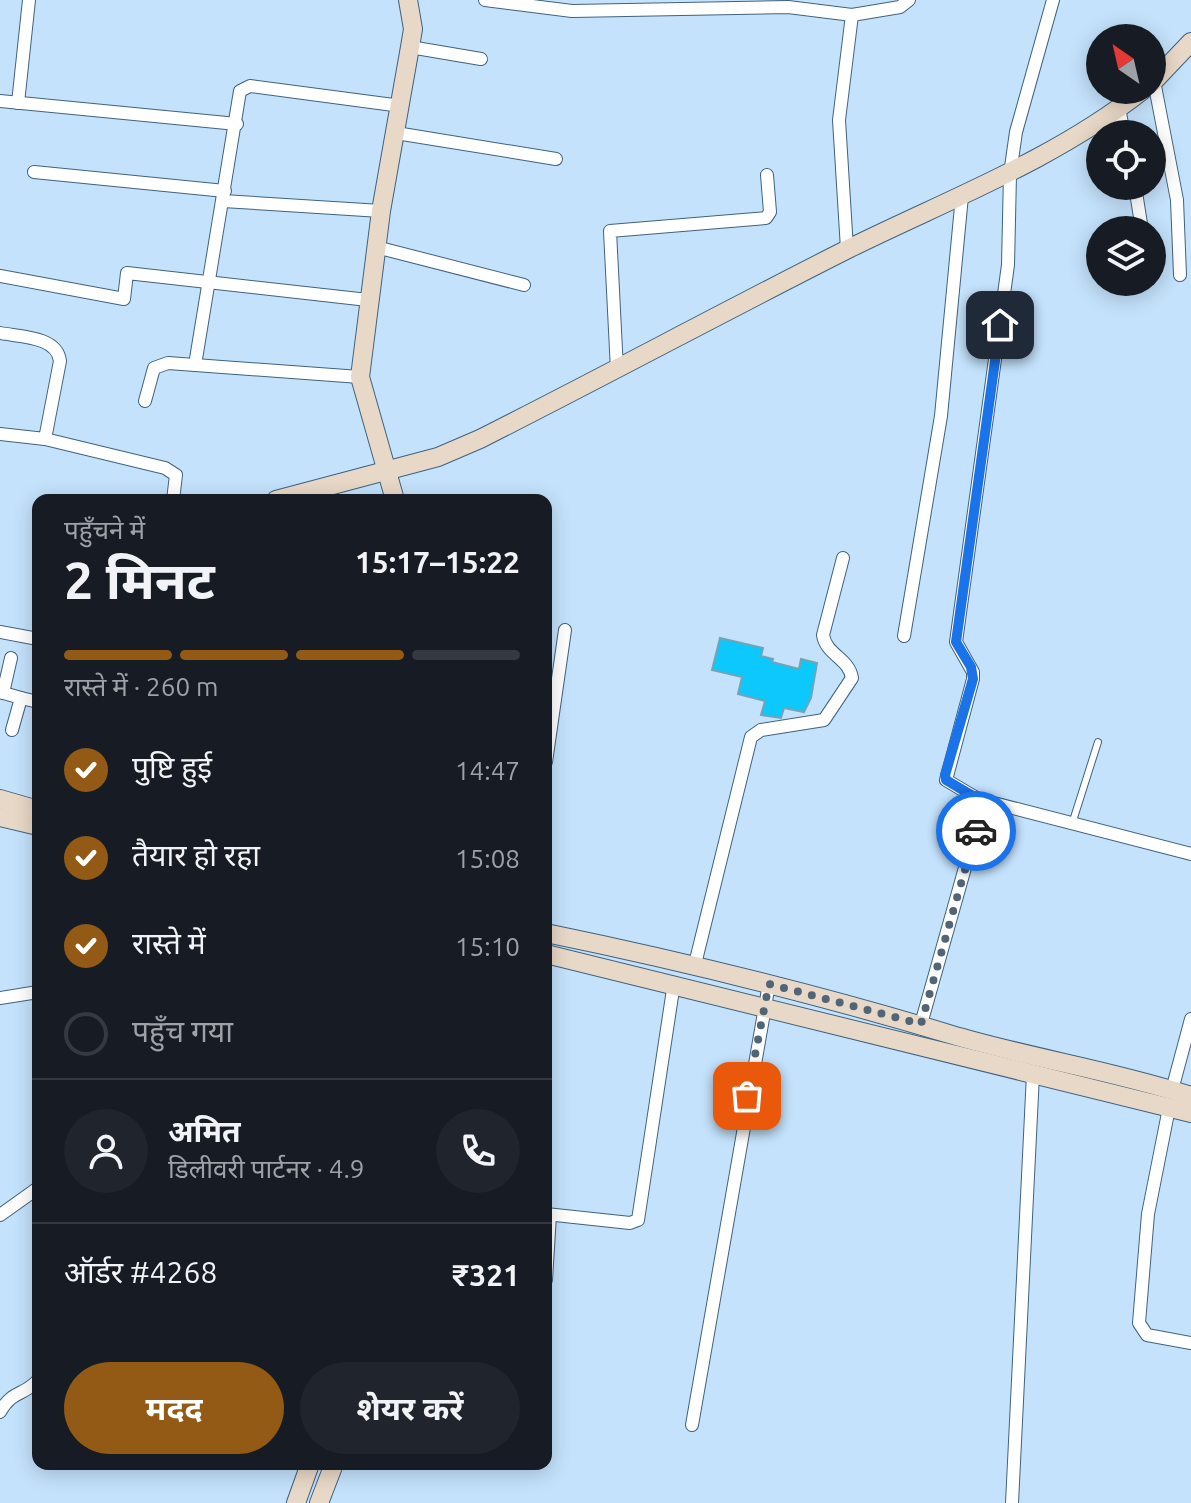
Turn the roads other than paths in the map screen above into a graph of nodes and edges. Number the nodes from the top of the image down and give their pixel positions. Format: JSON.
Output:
{"nodes":[{"id":1,"x":29,"y":0,"type":"edge"},
{"id":2,"x":408,"y":0,"type":"edge"},
{"id":3,"x":485,"y":0,"type":"edge"},
{"id":4,"x":909,"y":0,"type":"edge"},
{"id":5,"x":1053,"y":0,"type":"edge"},
{"id":6,"x":672,"y":5,"type":"edge"},
{"id":7,"x":608,"y":6,"type":"edge"},
{"id":8,"x":852,"y":15,"type":"junction"},
{"id":9,"x":1191,"y":42,"type":"edge"},
{"id":10,"x":410,"y":47,"type":"junction"},
{"id":11,"x":481,"y":59,"type":"dead end"},
{"id":12,"x":1166,"y":68,"type":"edge"},
{"id":13,"x":0,"y":101,"type":"edge"},
{"id":14,"x":18,"y":103,"type":"junction"},
{"id":15,"x":1124,"y":104,"type":"edge"},
{"id":16,"x":1155,"y":104,"type":"edge"},
{"id":17,"x":401,"y":106,"type":"junction"},
{"id":18,"x":1119,"y":108,"type":"junction"},
{"id":19,"x":1121,"y":120,"type":"edge"},
{"id":20,"x":237,"y":124,"type":"junction"},
{"id":21,"x":396,"y":133,"type":"junction"},
{"id":22,"x":556,"y":159,"type":"dead end"},
{"id":23,"x":34,"y":172,"type":"dead end"},
{"id":24,"x":1010,"y":174,"type":"junction"},
{"id":25,"x":767,"y":175,"type":"dead end"},
{"id":26,"x":224,"y":196,"type":"junction"},
{"id":27,"x":962,"y":196,"type":"junction"},
{"id":28,"x":1191,"y":196,"type":"edge"},
{"id":29,"x":1177,"y":200,"type":"junction"},
{"id":30,"x":381,"y":211,"type":"junction"},
{"id":31,"x":376,"y":247,"type":"junction"},
{"id":32,"x":847,"y":249,"type":"junction"},
{"id":33,"x":1185,"y":256,"type":"edge"},
{"id":34,"x":1180,"y":275,"type":"dead end"},
{"id":35,"x":0,"y":276,"type":"edge"},
{"id":36,"x":209,"y":281,"type":"junction"},
{"id":37,"x":524,"y":285,"type":"dead end"},
{"id":38,"x":368,"y":300,"type":"junction"},
{"id":39,"x":0,"y":333,"type":"edge"},
{"id":40,"x":195,"y":365,"type":"junction"},
{"id":41,"x":617,"y":370,"type":"junction"},
{"id":42,"x":360,"y":377,"type":"junction"},
{"id":43,"x":145,"y":401,"type":"dead end"},
{"id":44,"x":0,"y":434,"type":"edge"},
{"id":45,"x":45,"y":439,"type":"junction"},
{"id":46,"x":389,"y":470,"type":"junction"},
{"id":47,"x":174,"y":494,"type":"edge"},
{"id":48,"x":299,"y":494,"type":"edge"},
{"id":49,"x":394,"y":494,"type":"edge"},
{"id":50,"x":843,"y":558,"type":"dead end"},
{"id":51,"x":565,"y":630,"type":"dead end"},
{"id":52,"x":0,"y":632,"type":"edge"},
{"id":53,"x":904,"y":636,"type":"dead end"},
{"id":54,"x":32,"y":638,"type":"edge"},
{"id":55,"x":11,"y":658,"type":"dead end"},
{"id":56,"x":1,"y":692,"type":"edge"},
{"id":57,"x":21,"y":698,"type":"junction"},
{"id":58,"x":32,"y":701,"type":"edge"},
{"id":59,"x":552,"y":720,"type":"edge"},
{"id":60,"x":12,"y":730,"type":"dead end"},
{"id":61,"x":1098,"y":742,"type":"dead end"},
{"id":62,"x":0,"y":799,"type":"edge"},
{"id":63,"x":978,"y":799,"type":"junction"},
{"id":64,"x":32,"y":813,"type":"edge"},
{"id":65,"x":32,"y":815,"type":"edge"},
{"id":66,"x":0,"y":817,"type":"edge"},
{"id":67,"x":1072,"y":824,"type":"junction"},
{"id":68,"x":1191,"y":854,"type":"edge"},
{"id":69,"x":552,"y":934,"type":"edge"},
{"id":70,"x":552,"y":955,"type":"edge"},
{"id":71,"x":695,"y":964,"type":"junction"},
{"id":72,"x":674,"y":983,"type":"junction"},
{"id":73,"x":769,"y":984,"type":"junction"},
{"id":74,"x":32,"y":993,"type":"edge"},
{"id":75,"x":0,"y":998,"type":"edge"},
{"id":76,"x":763,"y":1007,"type":"junction"},
{"id":77,"x":1191,"y":1019,"type":"edge"},
{"id":78,"x":921,"y":1024,"type":"junction"},
{"id":79,"x":1033,"y":1074,"type":"junction"},
{"id":80,"x":1191,"y":1096,"type":"edge"},
{"id":81,"x":1171,"y":1099,"type":"junction"},
{"id":82,"x":1191,"y":1113,"type":"edge"},
{"id":83,"x":32,"y":1192,"type":"edge"},
{"id":84,"x":0,"y":1215,"type":"edge"},
{"id":85,"x":552,"y":1215,"type":"edge"},
{"id":86,"x":1191,"y":1343,"type":"edge"},
{"id":87,"x":32,"y":1385,"type":"edge"},
{"id":88,"x":0,"y":1412,"type":"edge"},
{"id":89,"x":692,"y":1425,"type":"dead end"},
{"id":90,"x":308,"y":1470,"type":"edge"},
{"id":91,"x":332,"y":1470,"type":"edge"},
{"id":92,"x":296,"y":1503,"type":"edge"},
{"id":93,"x":319,"y":1503,"type":"edge"},
{"id":94,"x":1012,"y":1503,"type":"edge"}],
"edges":[{"from":1,"to":14,"type":"street"},
{"from":2,"to":10,"type":"street"},
{"from":3,"to":7,"type":"street"},
{"from":4,"to":8,"type":"street"},
{"from":5,"to":24,"type":"street"},
{"from":6,"to":7,"type":"street"},
{"from":6,"to":8,"type":"street"},
{"from":8,"to":32,"type":"street"},
{"from":9,"to":12,"type":"street"},
{"from":10,"to":11,"type":"street"},
{"from":10,"to":17,"type":"street"},
{"from":13,"to":14,"type":"street"},
{"from":14,"to":20,"type":"street"},
{"from":15,"to":18,"type":"street"},
{"from":16,"to":29,"type":"street"},
{"from":17,"to":20,"type":"street"},
{"from":17,"to":21,"type":"street"},
{"from":18,"to":19,"type":"street"},
{"from":18,"to":24,"type":"street"},
{"from":20,"to":26,"type":"street"},
{"from":21,"to":22,"type":"street"},
{"from":21,"to":30,"type":"street"},
{"from":23,"to":26,"type":"street"},
{"from":24,"to":27,"type":"street"},
{"from":24,"to":63,"type":"street"},
{"from":25,"to":41,"type":"street"},
{"from":26,"to":30,"type":"street"},
{"from":26,"to":36,"type":"street"},
{"from":27,"to":32,"type":"street"},
{"from":27,"to":53,"type":"street"},
{"from":28,"to":29,"type":"street"},
{"from":29,"to":33,"type":"street"},
{"from":30,"to":31,"type":"street"},
{"from":31,"to":37,"type":"street"},
{"from":31,"to":38,"type":"street"},
{"from":32,"to":41,"type":"street"},
{"from":33,"to":34,"type":"street"},
{"from":35,"to":36,"type":"street"},
{"from":36,"to":38,"type":"street"},
{"from":36,"to":40,"type":"street"},
{"from":38,"to":42,"type":"street"},
{"from":39,"to":45,"type":"street"},
{"from":40,"to":42,"type":"street"},
{"from":40,"to":43,"type":"street"},
{"from":41,"to":46,"type":"street"},
{"from":42,"to":46,"type":"street"},
{"from":44,"to":45,"type":"street"},
{"from":45,"to":47,"type":"street"},
{"from":46,"to":48,"type":"street"},
{"from":46,"to":49,"type":"street"},
{"from":50,"to":71,"type":"street"},
{"from":51,"to":59,"type":"street"},
{"from":52,"to":54,"type":"street"},
{"from":55,"to":56,"type":"street"},
{"from":56,"to":57,"type":"street"},
{"from":57,"to":58,"type":"street"},
{"from":57,"to":60,"type":"street"},
{"from":61,"to":67,"type":"lane"},
{"from":62,"to":64,"type":"street"},
{"from":63,"to":67,"type":"street"},
{"from":63,"to":78,"type":"street"},
{"from":65,"to":66,"type":"street"},
{"from":67,"to":68,"type":"street"},
{"from":69,"to":71,"type":"street"},
{"from":70,"to":72,"type":"street"},
{"from":71,"to":73,"type":"street"},
{"from":72,"to":76,"type":"street"},
{"from":72,"to":85,"type":"street"},
{"from":73,"to":76,"type":"street"},
{"from":73,"to":78,"type":"street"},
{"from":74,"to":75,"type":"street"},
{"from":76,"to":79,"type":"street"},
{"from":76,"to":89,"type":"street"},
{"from":77,"to":81,"type":"street"},
{"from":78,"to":81,"type":"street"},
{"from":79,"to":81,"type":"street"},
{"from":79,"to":94,"type":"street"},
{"from":80,"to":81,"type":"street"},
{"from":81,"to":82,"type":"street"},
{"from":81,"to":86,"type":"street"},
{"from":83,"to":84,"type":"street"},
{"from":87,"to":88,"type":"street"},
{"from":90,"to":92,"type":"street"},
{"from":91,"to":93,"type":"street"}]}
